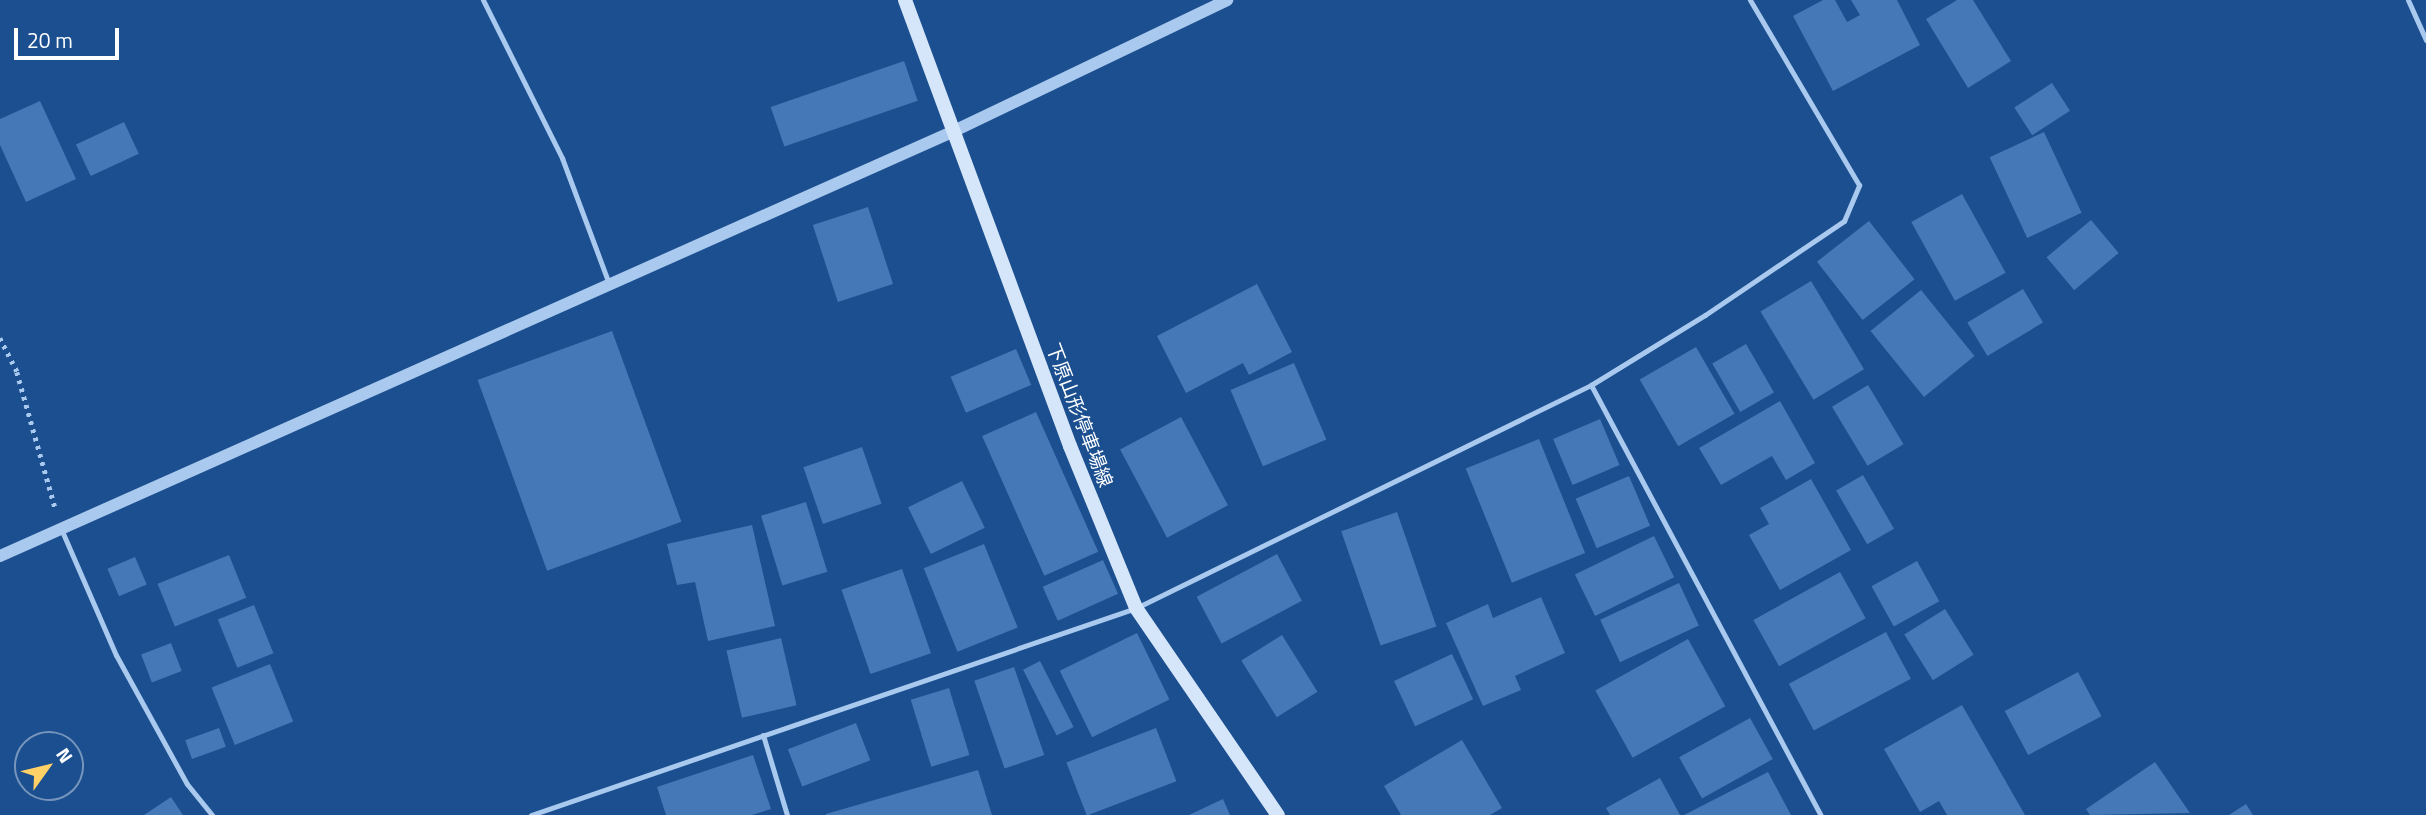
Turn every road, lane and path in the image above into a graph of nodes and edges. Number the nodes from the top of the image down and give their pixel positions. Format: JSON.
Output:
{"nodes":[{"id":1,"x":483,"y":0,"type":"edge"},
{"id":2,"x":905,"y":0,"type":"edge"},
{"id":3,"x":1227,"y":0,"type":"edge"},
{"id":4,"x":1750,"y":0,"type":"edge"},
{"id":5,"x":2408,"y":0,"type":"edge"},
{"id":6,"x":2426,"y":40,"type":"edge"},
{"id":7,"x":954,"y":131,"type":"junction"},
{"id":8,"x":609,"y":284,"type":"junction"},
{"id":9,"x":0,"y":338,"type":"edge"},
{"id":10,"x":1591,"y":385,"type":"junction"},
{"id":11,"x":61,"y":528,"type":"junction"},
{"id":12,"x":0,"y":556,"type":"edge"},
{"id":13,"x":1136,"y":608,"type":"junction"},
{"id":14,"x":763,"y":735,"type":"junction"},
{"id":15,"x":212,"y":815,"type":"edge"},
{"id":16,"x":531,"y":815,"type":"edge"},
{"id":17,"x":787,"y":815,"type":"edge"},
{"id":18,"x":1278,"y":815,"type":"edge"},
{"id":19,"x":1821,"y":815,"type":"edge"}],
"edges":[{"from":1,"to":8,"type":"lane"},
{"from":2,"to":7,"type":"main road","name":"下原山形停車場線"},
{"from":3,"to":7,"type":"street"},
{"from":4,"to":10,"type":"lane"},
{"from":5,"to":6,"type":"lane"},
{"from":7,"to":8,"type":"street"},
{"from":7,"to":13,"type":"main road","name":"下原山形停車場線"},
{"from":8,"to":11,"type":"street"},
{"from":9,"to":11,"type":"path"},
{"from":10,"to":13,"type":"lane"},
{"from":10,"to":19,"type":"lane"},
{"from":11,"to":12,"type":"street"},
{"from":11,"to":15,"type":"lane"},
{"from":13,"to":14,"type":"lane"},
{"from":13,"to":18,"type":"main road","name":"下原山形停車場線"},
{"from":14,"to":16,"type":"lane"},
{"from":14,"to":17,"type":"lane"}]}
